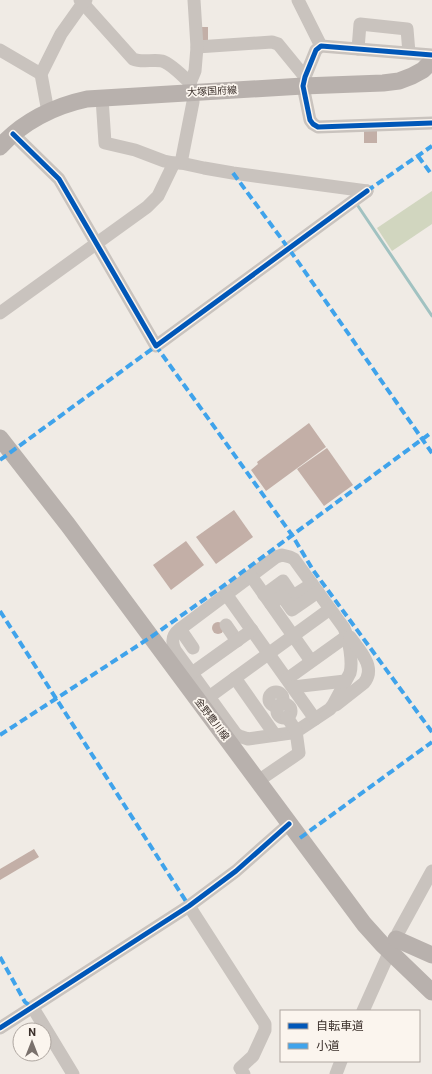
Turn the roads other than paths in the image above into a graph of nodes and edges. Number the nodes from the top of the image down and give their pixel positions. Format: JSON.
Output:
{"nodes":[{"id":1,"x":194,"y":0,"type":"edge"},
{"id":2,"x":298,"y":0,"type":"edge"},
{"id":3,"x":83,"y":1,"type":"edge"},
{"id":4,"x":321,"y":46,"type":"junction"},
{"id":5,"x":197,"y":47,"type":"junction"},
{"id":6,"x":358,"y":48,"type":"junction"},
{"id":7,"x":0,"y":50,"type":"edge"},
{"id":8,"x":410,"y":53,"type":"junction"},
{"id":9,"x":432,"y":55,"type":"edge"},
{"id":10,"x":432,"y":61,"type":"edge"},
{"id":11,"x":41,"y":74,"type":"junction"},
{"id":12,"x":304,"y":81,"type":"junction"},
{"id":13,"x":192,"y":87,"type":"junction"},
{"id":14,"x":102,"y":98,"type":"junction"},
{"id":15,"x":48,"y":112,"type":"junction"},
{"id":16,"x":432,"y":124,"type":"edge"},
{"id":17,"x":13,"y":134,"type":"junction"},
{"id":18,"x":0,"y":147,"type":"edge"},
{"id":19,"x":178,"y":163,"type":"junction"},
{"id":20,"x":96,"y":243,"type":"junction"},
{"id":21,"x":0,"y":313,"type":"edge"},
{"id":22,"x":0,"y":438,"type":"edge"},
{"id":23,"x":247,"y":579,"type":"junction"},
{"id":24,"x":315,"y":588,"type":"junction"},
{"id":25,"x":226,"y":594,"type":"junction"},
{"id":26,"x":267,"y":599,"type":"junction"},
{"id":27,"x":330,"y":609,"type":"junction"},
{"id":28,"x":226,"y":625,"type":"dead end"},
{"id":29,"x":180,"y":629,"type":"junction"},
{"id":30,"x":252,"y":630,"type":"junction"},
{"id":31,"x":346,"y":632,"type":"junction"},
{"id":32,"x":290,"y":638,"type":"junction"},
{"id":33,"x":237,"y":641,"type":"junction"},
{"id":34,"x":193,"y":648,"type":"dead end"},
{"id":35,"x":269,"y":654,"type":"junction"},
{"id":36,"x":311,"y":661,"type":"junction"},
{"id":37,"x":192,"y":673,"type":"junction"},
{"id":38,"x":235,"y":678,"type":"junction"},
{"id":39,"x":345,"y":681,"type":"junction"},
{"id":40,"x":290,"y":683,"type":"junction"},
{"id":41,"x":317,"y":684,"type":"junction"},
{"id":42,"x":209,"y":697,"type":"junction"},
{"id":43,"x":280,"y":705,"type":"dead end"},
{"id":44,"x":306,"y":707,"type":"junction"},
{"id":45,"x":330,"y":709,"type":"junction"},
{"id":46,"x":315,"y":719,"type":"junction"},
{"id":47,"x":296,"y":731,"type":"junction"},
{"id":48,"x":275,"y":735,"type":"junction"},
{"id":49,"x":258,"y":781,"type":"junction"},
{"id":50,"x":290,"y":824,"type":"junction"},
{"id":51,"x":432,"y":871,"type":"edge"},
{"id":52,"x":189,"y":906,"type":"junction"},
{"id":53,"x":393,"y":945,"type":"junction"},
{"id":54,"x":432,"y":955,"type":"edge"},
{"id":55,"x":432,"y":992,"type":"edge"},
{"id":56,"x":33,"y":1008,"type":"junction"},
{"id":57,"x":363,"y":1010,"type":"edge"},
{"id":58,"x":0,"y":1028,"type":"edge"},
{"id":59,"x":341,"y":1062,"type":"edge"},
{"id":60,"x":74,"y":1074,"type":"edge"},
{"id":61,"x":244,"y":1074,"type":"edge"},
{"id":62,"x":336,"y":1074,"type":"edge"}],
"edges":[{"from":1,"to":5,"type":"street"},
{"from":2,"to":4,"type":"street"},
{"from":3,"to":11,"type":"street"},
{"from":3,"to":13,"type":"street"},
{"from":4,"to":6,"type":"street"},
{"from":4,"to":12,"type":"street"},
{"from":5,"to":12,"type":"street"},
{"from":5,"to":13,"type":"street"},
{"from":6,"to":8,"type":"street"},
{"from":6,"to":8,"type":"street"},
{"from":7,"to":11,"type":"street"},
{"from":8,"to":9,"type":"street"},
{"from":10,"to":12,"type":"main road","name":"大塚国府線"},
{"from":11,"to":15,"type":"street"},
{"from":12,"to":13,"type":"main road","name":"大塚国府線"},
{"from":12,"to":16,"type":"street"},
{"from":13,"to":14,"type":"main road","name":"大塚国府線"},
{"from":13,"to":19,"type":"street"},
{"from":14,"to":15,"type":"main road","name":"大塚国府線"},
{"from":14,"to":19,"type":"street"},
{"from":15,"to":17,"type":"main road","name":"大塚国府線"},
{"from":17,"to":18,"type":"main road","name":"大塚国府線"},
{"from":17,"to":20,"type":"street"},
{"from":19,"to":20,"type":"street"},
{"from":19,"to":20,"type":"street"},
{"from":20,"to":21,"type":"street"},
{"from":22,"to":49,"type":"main road","name":"金野豊川線"},
{"from":23,"to":24,"type":"street"},
{"from":23,"to":25,"type":"street"},
{"from":23,"to":26,"type":"street"},
{"from":23,"to":32,"type":"street"},
{"from":24,"to":26,"type":"street"},
{"from":24,"to":27,"type":"street"},
{"from":25,"to":29,"type":"street"},
{"from":25,"to":30,"type":"street"},
{"from":26,"to":32,"type":"street"},
{"from":27,"to":31,"type":"street"},
{"from":27,"to":32,"type":"street"},
{"from":28,"to":33,"type":"street"},
{"from":29,"to":34,"type":"street"},
{"from":29,"to":37,"type":"street"},
{"from":30,"to":33,"type":"street"},
{"from":30,"to":35,"type":"street"},
{"from":31,"to":36,"type":"street"},
{"from":31,"to":39,"type":"street"},
{"from":31,"to":45,"type":"street"},
{"from":32,"to":35,"type":"street"},
{"from":32,"to":36,"type":"street"},
{"from":33,"to":37,"type":"street"},
{"from":35,"to":38,"type":"street"},
{"from":35,"to":40,"type":"street"},
{"from":36,"to":40,"type":"street"},
{"from":37,"to":42,"type":"street"},
{"from":38,"to":42,"type":"street"},
{"from":38,"to":48,"type":"street"},
{"from":39,"to":41,"type":"street"},
{"from":39,"to":45,"type":"street"},
{"from":40,"to":41,"type":"street"},
{"from":40,"to":44,"type":"street"},
{"from":41,"to":44,"type":"street"},
{"from":42,"to":48,"type":"street"},
{"from":43,"to":47,"type":"street"},
{"from":44,"to":46,"type":"street"},
{"from":45,"to":46,"type":"street"},
{"from":46,"to":47,"type":"street"},
{"from":47,"to":48,"type":"street"},
{"from":47,"to":49,"type":"street"},
{"from":49,"to":50,"type":"main road","name":"金野豊川線"},
{"from":50,"to":52,"type":"street"},
{"from":50,"to":53,"type":"main road","name":"金野豊川線"},
{"from":51,"to":53,"type":"street"},
{"from":52,"to":56,"type":"street"},
{"from":52,"to":61,"type":"street"},
{"from":53,"to":54,"type":"main road","name":"金野豊川線"},
{"from":53,"to":55,"type":"main road","name":"金野豊川線"},
{"from":53,"to":57,"type":"street"},
{"from":56,"to":58,"type":"street"},
{"from":56,"to":60,"type":"street"},
{"from":59,"to":62,"type":"street"}]}
